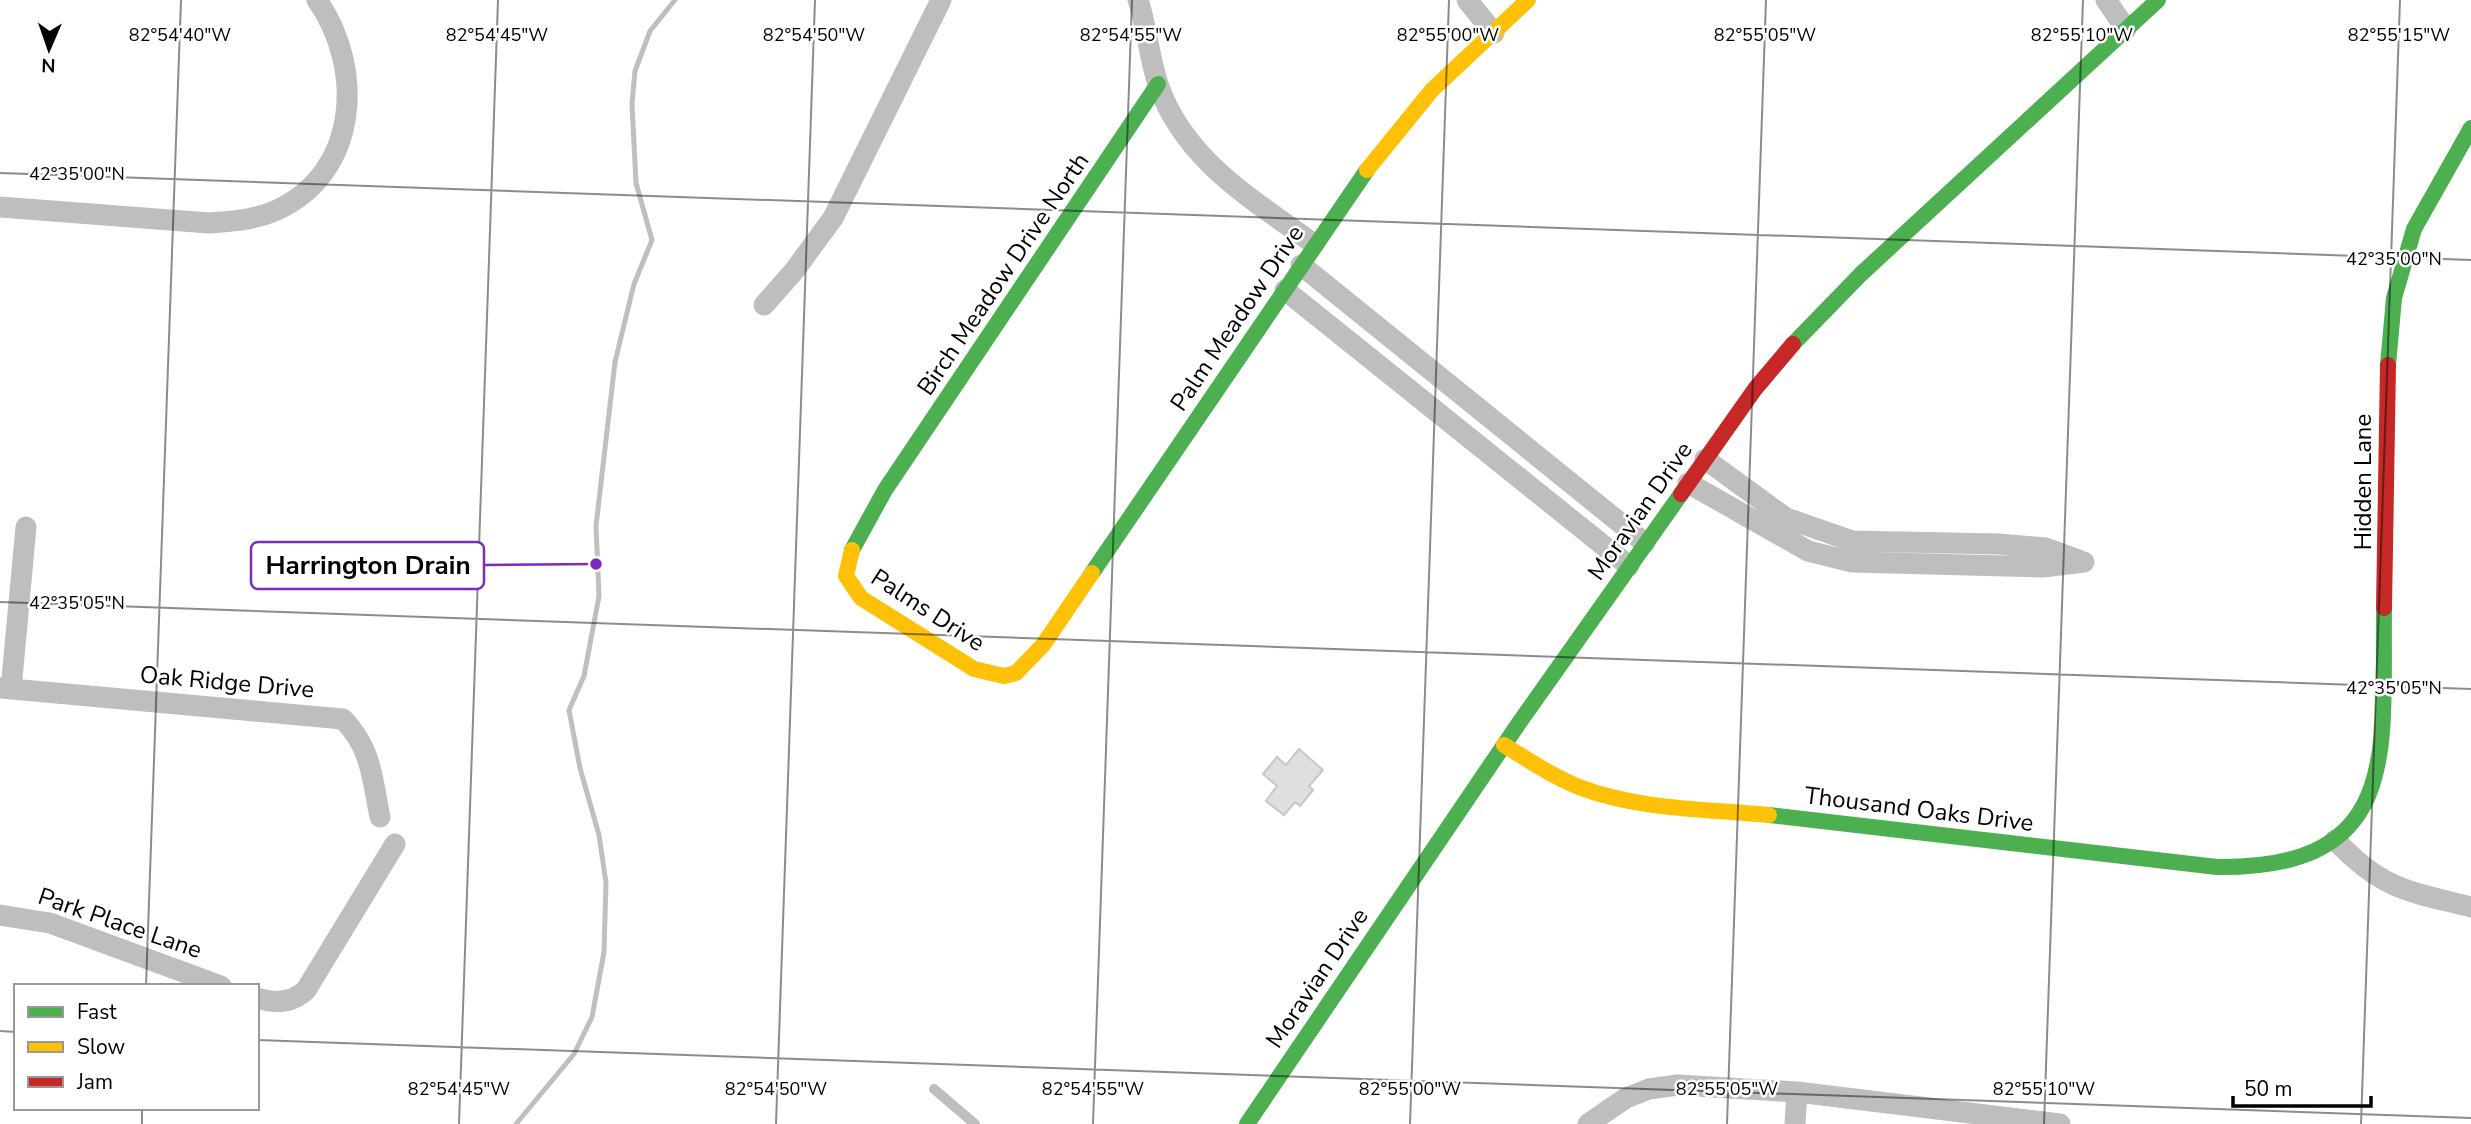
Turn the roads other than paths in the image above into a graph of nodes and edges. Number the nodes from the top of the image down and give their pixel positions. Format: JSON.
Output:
{"nodes":[{"id":1,"x":317,"y":0,"type":"edge"},
{"id":2,"x":941,"y":0,"type":"edge"},
{"id":3,"x":1138,"y":0,"type":"edge"},
{"id":4,"x":1466,"y":0,"type":"edge"},
{"id":5,"x":1528,"y":0,"type":"edge"},
{"id":6,"x":2106,"y":0,"type":"edge"},
{"id":7,"x":2158,"y":0,"type":"edge"},
{"id":8,"x":2126,"y":29,"type":"junction"},
{"id":9,"x":1494,"y":33,"type":"junction"},
{"id":10,"x":1158,"y":83,"type":"junction"},
{"id":11,"x":2471,"y":128,"type":"edge"},
{"id":12,"x":0,"y":207,"type":"edge"},
{"id":13,"x":1314,"y":244,"type":"junction"},
{"id":14,"x":1301,"y":265,"type":"junction"},
{"id":15,"x":1284,"y":290,"type":"junction"},
{"id":16,"x":764,"y":306,"type":"dead end"},
{"id":17,"x":1472,"y":403,"type":"junction"},
{"id":18,"x":1453,"y":425,"type":"junction"},
{"id":19,"x":1705,"y":459,"type":"junction"},
{"id":20,"x":1688,"y":483,"type":"junction"},
{"id":21,"x":885,"y":490,"type":"joint"},
{"id":22,"x":1760,"y":514,"type":"junction"},
{"id":23,"x":26,"y":527,"type":"dead end"},
{"id":24,"x":1646,"y":543,"type":"junction"},
{"id":25,"x":1971,"y":554,"type":"dead end"},
{"id":26,"x":1629,"y":566,"type":"junction"},
{"id":27,"x":1004,"y":676,"type":"joint"},
{"id":28,"x":5,"y":689,"type":"edge"},
{"id":29,"x":1504,"y":745,"type":"junction"},
{"id":30,"x":380,"y":817,"type":"dead end"},
{"id":31,"x":2335,"y":840,"type":"junction"},
{"id":32,"x":395,"y":844,"type":"dead end"},
{"id":33,"x":2471,"y":907,"type":"edge"},
{"id":34,"x":0,"y":915,"type":"edge"},
{"id":35,"x":216,"y":984,"type":"edge"},
{"id":36,"x":259,"y":998,"type":"edge"},
{"id":37,"x":934,"y":1089,"type":"dead end"},
{"id":38,"x":1797,"y":1092,"type":"junction"},
{"id":39,"x":975,"y":1124,"type":"edge"},
{"id":40,"x":1247,"y":1124,"type":"edge"},
{"id":41,"x":1588,"y":1124,"type":"edge"},
{"id":42,"x":1795,"y":1124,"type":"edge"},
{"id":43,"x":2052,"y":1124,"type":"edge"}],
"edges":[{"from":1,"to":12,"type":"street"},
{"from":2,"to":16,"type":"street"},
{"from":3,"to":10,"type":"street"},
{"from":4,"to":9,"type":"street"},
{"from":5,"to":9,"type":"street","name":"Palm Meadow Drive"},
{"from":6,"to":8,"type":"street"},
{"from":7,"to":8,"type":"street","name":"Moravian Drive"},
{"from":8,"to":19,"type":"street","name":"Moravian Drive"},
{"from":9,"to":13,"type":"street","name":"Palm Meadow Drive"},
{"from":10,"to":13,"type":"street"},
{"from":10,"to":21,"type":"street","name":"Birch Meadow Drive North"},
{"from":11,"to":31,"type":"street","name":"Hidden Lane"},
{"from":13,"to":14,"type":"street","name":"Palm Meadow Drive"},
{"from":14,"to":15,"type":"street","name":"Palm Meadow Drive"},
{"from":14,"to":17,"type":"street"},
{"from":15,"to":18,"type":"street"},
{"from":15,"to":27,"type":"street","name":"Palm Meadow Drive"},
{"from":17,"to":18,"type":"street"},
{"from":17,"to":24,"type":"street"},
{"from":18,"to":26,"type":"street"},
{"from":19,"to":20,"type":"street","name":"Moravian Drive"},
{"from":19,"to":22,"type":"street"},
{"from":20,"to":22,"type":"street"},
{"from":20,"to":24,"type":"street","name":"Moravian Drive"},
{"from":21,"to":27,"type":"street","name":"Palms Drive"},
{"from":22,"to":25,"type":"street"},
{"from":23,"to":28,"type":"street"},
{"from":24,"to":26,"type":"street","name":"Moravian Drive"},
{"from":26,"to":29,"type":"street","name":"Moravian Drive"},
{"from":28,"to":30,"type":"street","name":"Oak Ridge Drive"},
{"from":29,"to":31,"type":"street","name":"Thousand Oaks Drive"},
{"from":29,"to":40,"type":"street","name":"Moravian Drive"},
{"from":31,"to":33,"type":"street"},
{"from":32,"to":36,"type":"street"},
{"from":34,"to":35,"type":"street","name":"Park Place Lane"},
{"from":37,"to":39,"type":"lane"},
{"from":38,"to":41,"type":"street"},
{"from":38,"to":42,"type":"street"},
{"from":38,"to":43,"type":"street"}]}
